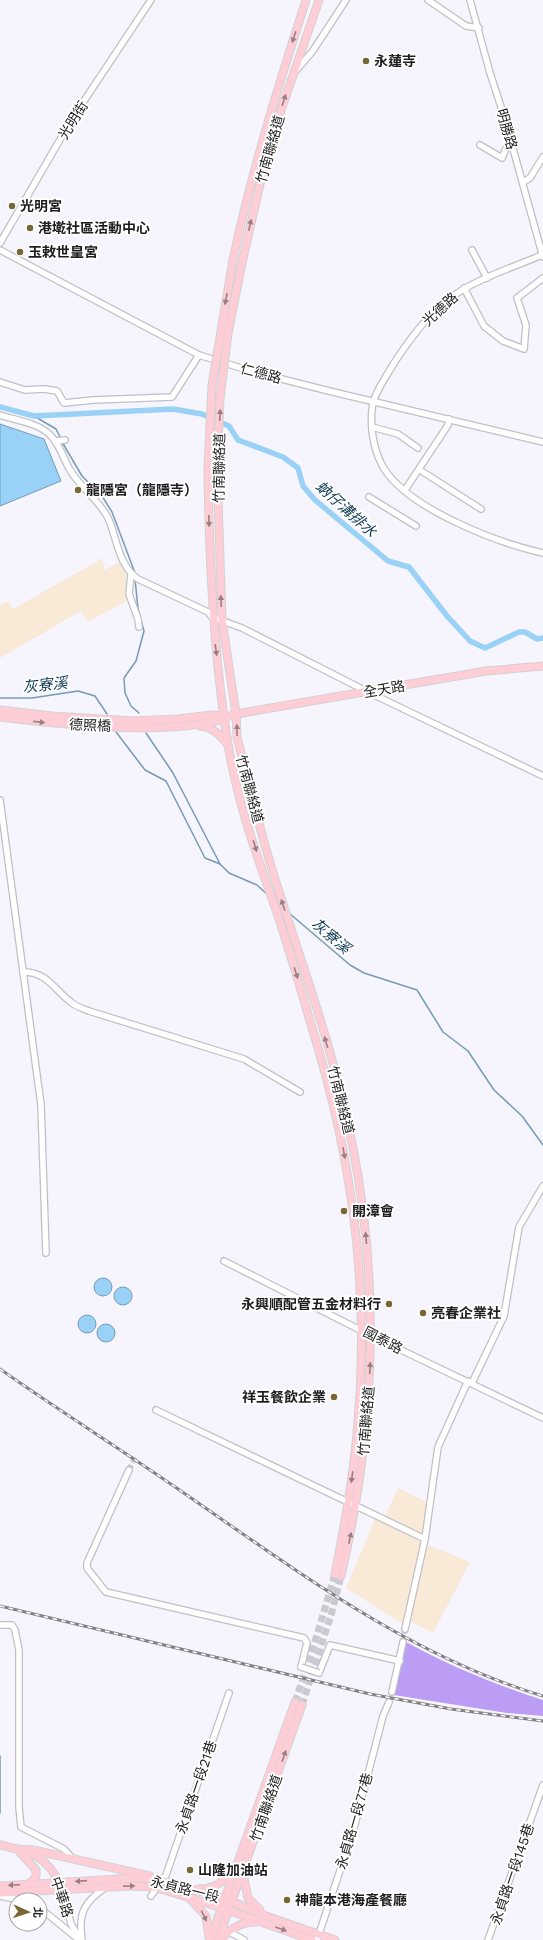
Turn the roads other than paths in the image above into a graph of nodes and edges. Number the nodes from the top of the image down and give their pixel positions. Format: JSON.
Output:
{"nodes":[{"id":1,"x":151,"y":0,"type":"edge"},
{"id":2,"x":306,"y":0,"type":"edge"},
{"id":3,"x":319,"y":0,"type":"edge"},
{"id":4,"x":346,"y":0,"type":"edge"},
{"id":5,"x":428,"y":0,"type":"edge"},
{"id":6,"x":470,"y":0,"type":"edge"},
{"id":7,"x":479,"y":28,"type":"junction"},
{"id":8,"x":305,"y":39,"type":"junction"},
{"id":9,"x":317,"y":45,"type":"junction"},
{"id":10,"x":293,"y":73,"type":"junction"},
{"id":11,"x":510,"y":138,"type":"junction"},
{"id":12,"x":480,"y":145,"type":"dead end"},
{"id":13,"x":543,"y":157,"type":"edge"},
{"id":14,"x":523,"y":182,"type":"junction"},
{"id":15,"x":0,"y":243,"type":"edge"},
{"id":16,"x":0,"y":250,"type":"edge"},
{"id":17,"x":472,"y":250,"type":"dead end"},
{"id":18,"x":542,"y":257,"type":"edge"},
{"id":19,"x":487,"y":278,"type":"junction"},
{"id":20,"x":543,"y":278,"type":"edge"},
{"id":21,"x":464,"y":288,"type":"junction"},
{"id":22,"x":199,"y":355,"type":"junction"},
{"id":23,"x":0,"y":382,"type":"edge"},
{"id":24,"x":373,"y":402,"type":"junction"},
{"id":25,"x":0,"y":415,"type":"edge"},
{"id":26,"x":449,"y":419,"type":"junction"},
{"id":27,"x":372,"y":427,"type":"junction"},
{"id":28,"x":64,"y":440,"type":"dead end"},
{"id":29,"x":56,"y":441,"type":"junction"},
{"id":30,"x":543,"y":442,"type":"edge"},
{"id":31,"x":418,"y":448,"type":"dead end"},
{"id":32,"x":423,"y":472,"type":"dead end"},
{"id":33,"x":405,"y":490,"type":"junction"},
{"id":34,"x":369,"y":497,"type":"dead end"},
{"id":35,"x":481,"y":509,"type":"dead end"},
{"id":36,"x":416,"y":526,"type":"dead end"},
{"id":37,"x":543,"y":553,"type":"edge"},
{"id":38,"x":134,"y":576,"type":"junction"},
{"id":39,"x":212,"y":617,"type":"junction"},
{"id":40,"x":222,"y":620,"type":"junction"},
{"id":41,"x":139,"y":627,"type":"dead end"},
{"id":42,"x":543,"y":666,"type":"edge"},
{"id":43,"x":368,"y":692,"type":"junction"},
{"id":44,"x":0,"y":710,"type":"edge"},
{"id":45,"x":236,"y":714,"type":"junction"},
{"id":46,"x":225,"y":716,"type":"junction"},
{"id":47,"x":0,"y":717,"type":"edge"},
{"id":48,"x":179,"y":722,"type":"junction"},
{"id":49,"x":228,"y":745,"type":"junction"},
{"id":50,"x":543,"y":776,"type":"edge"},
{"id":51,"x":0,"y":800,"type":"edge"},
{"id":52,"x":23,"y":972,"type":"junction"},
{"id":53,"x":300,"y":1092,"type":"dead end"},
{"id":54,"x":543,"y":1186,"type":"edge"},
{"id":55,"x":46,"y":1253,"type":"dead end"},
{"id":56,"x":224,"y":1261,"type":"dead end"},
{"id":57,"x":362,"y":1329,"type":"junction"},
{"id":58,"x":372,"y":1336,"type":"junction"},
{"id":59,"x":470,"y":1382,"type":"junction"},
{"id":60,"x":156,"y":1410,"type":"dead end"},
{"id":61,"x":543,"y":1418,"type":"edge"},
{"id":62,"x":129,"y":1470,"type":"tunnel mouth"},
{"id":63,"x":348,"y":1502,"type":"junction"},
{"id":64,"x":356,"y":1506,"type":"junction"},
{"id":65,"x":425,"y":1539,"type":"junction"},
{"id":66,"x":0,"y":1625,"type":"edge"},
{"id":67,"x":404,"y":1629,"type":"tunnel mouth"},
{"id":68,"x":403,"y":1642,"type":"tunnel mouth"},
{"id":69,"x":400,"y":1661,"type":"junction"},
{"id":70,"x":392,"y":1692,"type":"dead end"},
{"id":71,"x":229,"y":1693,"type":"dead end"},
{"id":72,"x":295,"y":1702,"type":"tunnel mouth"},
{"id":73,"x":388,"y":1702,"type":"dead end"},
{"id":74,"x":302,"y":1705,"type":"tunnel mouth"},
{"id":75,"x":543,"y":1786,"type":"edge"},
{"id":76,"x":0,"y":1845,"type":"edge"},
{"id":77,"x":17,"y":1849,"type":"junction"},
{"id":78,"x":242,"y":1853,"type":"junction"},
{"id":79,"x":72,"y":1858,"type":"junction"},
{"id":80,"x":243,"y":1872,"type":"junction"},
{"id":81,"x":161,"y":1880,"type":"junction"},
{"id":82,"x":59,"y":1883,"type":"junction"},
{"id":83,"x":0,"y":1886,"type":"edge"},
{"id":84,"x":107,"y":1887,"type":"junction"},
{"id":85,"x":28,"y":1888,"type":"junction"},
{"id":86,"x":158,"y":1888,"type":"junction"},
{"id":87,"x":192,"y":1889,"type":"junction"},
{"id":88,"x":63,"y":1891,"type":"junction"},
{"id":89,"x":0,"y":1894,"type":"edge"},
{"id":90,"x":151,"y":1896,"type":"dead end"},
{"id":91,"x":188,"y":1897,"type":"junction"},
{"id":92,"x":229,"y":1900,"type":"junction"},
{"id":93,"x":226,"y":1910,"type":"junction"},
{"id":94,"x":48,"y":1914,"type":"edge"},
{"id":95,"x":265,"y":1919,"type":"junction"},
{"id":96,"x":228,"y":1932,"type":"junction"},
{"id":97,"x":318,"y":1937,"type":"edge"},
{"id":98,"x":81,"y":1940,"type":"edge"},
{"id":99,"x":210,"y":1940,"type":"edge"},
{"id":100,"x":220,"y":1940,"type":"edge"},
{"id":101,"x":244,"y":1940,"type":"edge"},
{"id":102,"x":312,"y":1940,"type":"edge"},
{"id":103,"x":335,"y":1940,"type":"edge"},
{"id":104,"x":488,"y":1940,"type":"edge"}],
"edges":[{"from":1,"to":15,"type":"street","name":"光明街"},
{"from":2,"to":39,"type":"main road","name":"竹南聯絡道","one_way":true,"bridge":true},
{"from":3,"to":8,"type":"main road","name":"竹南聯絡道"},
{"from":4,"to":9,"type":"street"},
{"from":5,"to":7,"type":"street"},
{"from":6,"to":7,"type":"street","name":"明勝路"},
{"from":7,"to":11,"type":"street","name":"明勝路"},
{"from":8,"to":9,"type":"street"},
{"from":8,"to":10,"type":"main road","name":"竹南聯絡道"},
{"from":9,"to":10,"type":"street"},
{"from":40,"to":10,"type":"main road","name":"竹南聯絡道","one_way":true,"bridge":true},
{"from":11,"to":12,"type":"street"},
{"from":11,"to":14,"type":"street","name":"明勝路"},
{"from":13,"to":14,"type":"street"},
{"from":14,"to":18,"type":"street","name":"明勝路"},
{"from":16,"to":22,"type":"street","name":"仁德路"},
{"from":17,"to":19,"type":"street"},
{"from":18,"to":19,"type":"street","name":"光德路"},
{"from":19,"to":21,"type":"street","name":"光德路"},
{"from":20,"to":21,"type":"street"},
{"from":21,"to":24,"type":"street","name":"光德路"},
{"from":22,"to":23,"type":"street"},
{"from":22,"to":24,"type":"street","name":"仁德路"},
{"from":24,"to":26,"type":"street","name":"仁德路"},
{"from":24,"to":27,"type":"street"},
{"from":25,"to":29,"type":"street"},
{"from":26,"to":30,"type":"street","name":"仁德路"},
{"from":26,"to":33,"type":"street"},
{"from":27,"to":31,"type":"street"},
{"from":27,"to":33,"type":"street"},
{"from":28,"to":29,"type":"street"},
{"from":29,"to":38,"type":"street"},
{"from":32,"to":35,"type":"street"},
{"from":33,"to":37,"type":"street"},
{"from":34,"to":36,"type":"street"},
{"from":38,"to":39,"type":"street"},
{"from":38,"to":41,"type":"street"},
{"from":39,"to":40,"type":"street"},
{"from":39,"to":46,"type":"main road","name":"竹南聯絡道","one_way":true},
{"from":40,"to":43,"type":"street"},
{"from":40,"to":45,"type":"main road","name":"竹南聯絡道"},
{"from":42,"to":43,"type":"main road","name":"全天路"},
{"from":43,"to":45,"type":"main road","name":"全天路"},
{"from":43,"to":50,"type":"street"},
{"from":44,"to":48,"type":"main road","name":"德照橋"},
{"from":45,"to":46,"type":"main road","name":"全天路"},
{"from":58,"to":45,"type":"main road","name":"竹南聯絡道","one_way":true},
{"from":46,"to":48,"type":"main road","name":"全天路"},
{"from":46,"to":49,"type":"main road","name":"竹南聯絡道"},
{"from":47,"to":48,"type":"main road","name":"德照橋","one_way":true},
{"from":48,"to":49,"type":"main road"},
{"from":49,"to":57,"type":"main road","name":"竹南聯絡道","one_way":true},
{"from":51,"to":52,"type":"street"},
{"from":52,"to":53,"type":"street"},
{"from":52,"to":55,"type":"street"},
{"from":54,"to":59,"type":"street"},
{"from":56,"to":57,"type":"street","name":"國泰路"},
{"from":57,"to":58,"type":"street","name":"國泰路"},
{"from":57,"to":63,"type":"main road","name":"竹南聯絡道","one_way":true},
{"from":58,"to":59,"type":"street","name":"國泰路"},
{"from":64,"to":58,"type":"main road","name":"竹南聯絡道","one_way":true},
{"from":59,"to":61,"type":"street","name":"國泰路"},
{"from":59,"to":65,"type":"street"},
{"from":60,"to":63,"type":"street"},
{"from":62,"to":69,"type":"street","bridge":true},
{"from":63,"to":64,"type":"street"},
{"from":63,"to":64,"type":"main road","name":"竹南聯絡道","one_way":true},
{"from":64,"to":65,"type":"street"},
{"from":65,"to":67,"type":"street"},
{"from":66,"to":79,"type":"street"},
{"from":68,"to":69,"type":"street"},
{"from":69,"to":70,"type":"street"},
{"from":71,"to":81,"type":"street","name":"永貞路一段21巷"},
{"from":72,"to":78,"type":"main road","name":"竹南聯絡道"},
{"from":73,"to":97,"type":"street","name":"永貞路一段77巷"},
{"from":80,"to":74,"type":"main road","name":"竹南聯絡道","one_way":true},
{"from":75,"to":104,"type":"street","name":"永貞路一段145巷"},
{"from":76,"to":77,"type":"main road"},
{"from":77,"to":79,"type":"main road"},
{"from":77,"to":82,"type":"main road","name":"中華路"},
{"from":77,"to":85,"type":"main road"},
{"from":78,"to":87,"type":"main road"},
{"from":78,"to":92,"type":"main road","name":"竹南聯絡道"},
{"from":79,"to":81,"type":"main road"},
{"from":80,"to":92,"type":"main road","name":"竹南聯絡道"},
{"from":80,"to":95,"type":"main road"},
{"from":81,"to":82,"type":"main road","name":"永貞路一段","one_way":true},
{"from":81,"to":86,"type":"street","name":"永貞路一段21巷"},
{"from":81,"to":87,"type":"main road","name":"永貞路一段"},
{"from":82,"to":85,"type":"main road","name":"永貞路一段"},
{"from":82,"to":88,"type":"main road","name":"中華路"},
{"from":85,"to":83,"type":"main road","one_way":true},
{"from":84,"to":86,"type":"main road","name":"永貞路一段","one_way":true},
{"from":84,"to":88,"type":"main road","name":"永貞路一段"},
{"from":84,"to":98,"type":"street"},
{"from":85,"to":88,"type":"main road","name":"永貞路一段"},
{"from":85,"to":89,"type":"main road"},
{"from":86,"to":90,"type":"street"},
{"from":86,"to":91,"type":"main road","name":"永貞路一段"},
{"from":87,"to":92,"type":"main road","name":"永貞路一段"},
{"from":88,"to":98,"type":"street","name":"中華路"},
{"from":91,"to":93,"type":"main road","name":"永貞路一段"},
{"from":91,"to":99,"type":"main road","one_way":true},
{"from":92,"to":93,"type":"main road","name":"竹南聯絡道"},
{"from":92,"to":95,"type":"main road","name":"永貞路一段"},
{"from":93,"to":95,"type":"main road","name":"永貞路一段"},
{"from":93,"to":99,"type":"main road"},
{"from":93,"to":100,"type":"main road"},
{"from":94,"to":98,"type":"street"},
{"from":95,"to":96,"type":"main road"},
{"from":95,"to":97,"type":"main road","name":"永貞路一段"},
{"from":95,"to":102,"type":"main road","name":"永貞路一段","one_way":true},
{"from":96,"to":100,"type":"main road"},
{"from":96,"to":101,"type":"street"},
{"from":97,"to":103,"type":"main road","name":"永貞路一段"}]}
